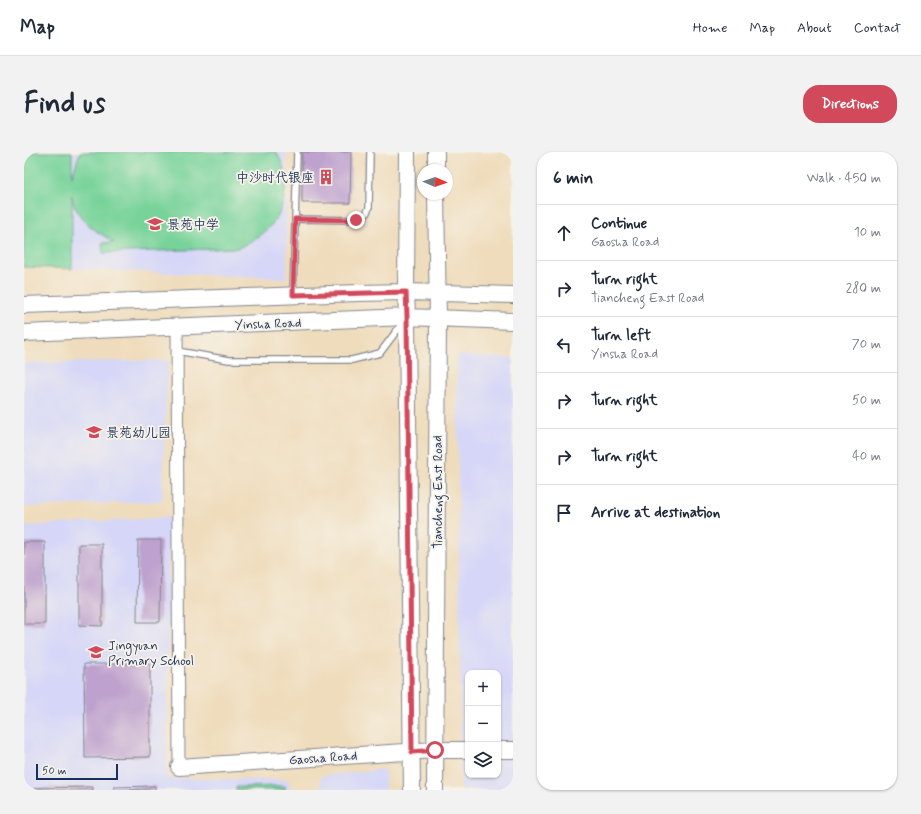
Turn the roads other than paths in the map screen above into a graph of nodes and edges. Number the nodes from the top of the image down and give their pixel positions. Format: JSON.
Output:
{"nodes":[{"id":1,"x":297,"y":152,"type":"edge"},
{"id":2,"x":370,"y":152,"type":"edge"},
{"id":3,"x":407,"y":152,"type":"edge"},
{"id":4,"x":436,"y":152,"type":"edge"},
{"id":5,"x":436,"y":164,"type":"edge"},
{"id":6,"x":436,"y":200,"type":"edge"},
{"id":7,"x":295,"y":219,"type":"junction"},
{"id":8,"x":406,"y":292,"type":"junction"},
{"id":9,"x":437,"y":294,"type":"junction"},
{"id":10,"x":293,"y":295,"type":"junction"},
{"id":11,"x":513,"y":295,"type":"edge"},
{"id":12,"x":24,"y":305,"type":"edge"},
{"id":13,"x":407,"y":317,"type":"junction"},
{"id":14,"x":438,"y":319,"type":"junction"},
{"id":15,"x":513,"y":320,"type":"edge"},
{"id":16,"x":177,"y":326,"type":"junction"},
{"id":17,"x":24,"y":333,"type":"edge"},
{"id":18,"x":178,"y":351,"type":"junction"},
{"id":19,"x":435,"y":750,"type":"junction"},
{"id":20,"x":465,"y":750,"type":"edge"},
{"id":21,"x":501,"y":750,"type":"edge"},
{"id":22,"x":513,"y":750,"type":"edge"},
{"id":23,"x":412,"y":752,"type":"junction"},
{"id":24,"x":179,"y":767,"type":"joint"},
{"id":25,"x":412,"y":790,"type":"edge"},
{"id":26,"x":435,"y":790,"type":"edge"}],
"edges":[{"from":1,"to":7,"type":"lane"},
{"from":2,"to":7,"type":"lane"},
{"from":3,"to":8,"type":"street"},
{"from":4,"to":5,"type":"street"},
{"from":6,"to":9,"type":"street","name":"Tiancheng East Road"},
{"from":7,"to":10,"type":"lane"},
{"from":8,"to":9,"type":"street","name":"Yinsha Road"},
{"from":8,"to":10,"type":"street","name":"Yinsha Road"},
{"from":8,"to":13,"type":"street"},
{"from":9,"to":11,"type":"street","name":"Yinsha Road"},
{"from":9,"to":14,"type":"street","name":"Tiancheng East Road"},
{"from":10,"to":12,"type":"street","name":"Yinsha Road"},
{"from":13,"to":14,"type":"street","name":"Yinsha Road"},
{"from":13,"to":16,"type":"street","name":"Yinsha Road"},
{"from":13,"to":18,"type":"lane"},
{"from":13,"to":23,"type":"street"},
{"from":14,"to":15,"type":"street","name":"Yinsha Road"},
{"from":14,"to":19,"type":"street","name":"Tiancheng East Road"},
{"from":16,"to":17,"type":"street","name":"Yinsha Road"},
{"from":16,"to":18,"type":"street"},
{"from":18,"to":24,"type":"street"},
{"from":19,"to":20,"type":"street","name":"Gaosha Road"},
{"from":19,"to":23,"type":"street","name":"Gaosha Road"},
{"from":19,"to":26,"type":"street","name":"Tiancheng East Road"},
{"from":21,"to":22,"type":"street"},
{"from":23,"to":24,"type":"street","name":"Gaosha Road"},
{"from":23,"to":25,"type":"street"}]}
